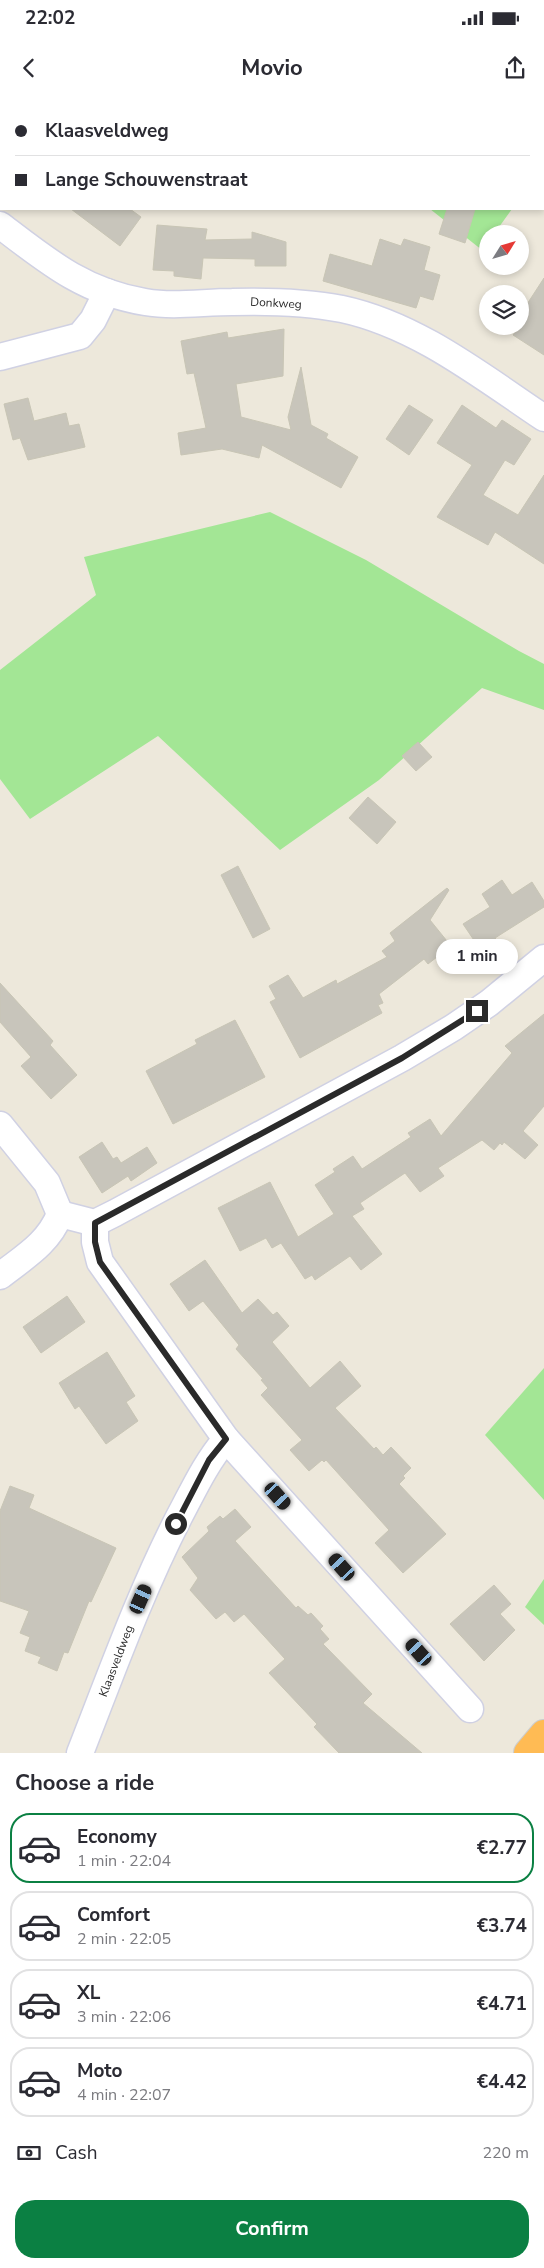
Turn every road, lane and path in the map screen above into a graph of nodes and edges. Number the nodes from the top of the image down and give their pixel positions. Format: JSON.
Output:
{"nodes":[{"id":1,"x":0,"y":225,"type":"edge"},
{"id":2,"x":107,"y":292,"type":"junction"},
{"id":3,"x":0,"y":357,"type":"edge"},
{"id":4,"x":544,"y":418,"type":"edge"},
{"id":5,"x":544,"y":958,"type":"edge"},
{"id":6,"x":0,"y":1125,"type":"edge"},
{"id":7,"x":60,"y":1214,"type":"junction"},
{"id":8,"x":95,"y":1223,"type":"junction"},
{"id":9,"x":0,"y":1276,"type":"edge"},
{"id":10,"x":226,"y":1439,"type":"junction"},
{"id":11,"x":470,"y":1709,"type":"dead end"},
{"id":12,"x":544,"y":1734,"type":"edge"},
{"id":13,"x":80,"y":1753,"type":"edge"},
{"id":14,"x":528,"y":1753,"type":"edge"}],
"edges":[{"from":1,"to":2,"type":"street","name":"Donkweg"},
{"from":2,"to":3,"type":"street"},
{"from":2,"to":4,"type":"street","name":"Donkweg"},
{"from":5,"to":8,"type":"street"},
{"from":6,"to":7,"type":"street"},
{"from":7,"to":8,"type":"street"},
{"from":7,"to":9,"type":"street"},
{"from":8,"to":10,"type":"street"},
{"from":10,"to":11,"type":"street"},
{"from":10,"to":13,"type":"street","name":"Klaasveldweg"},
{"from":12,"to":14,"type":"highway"}]}
